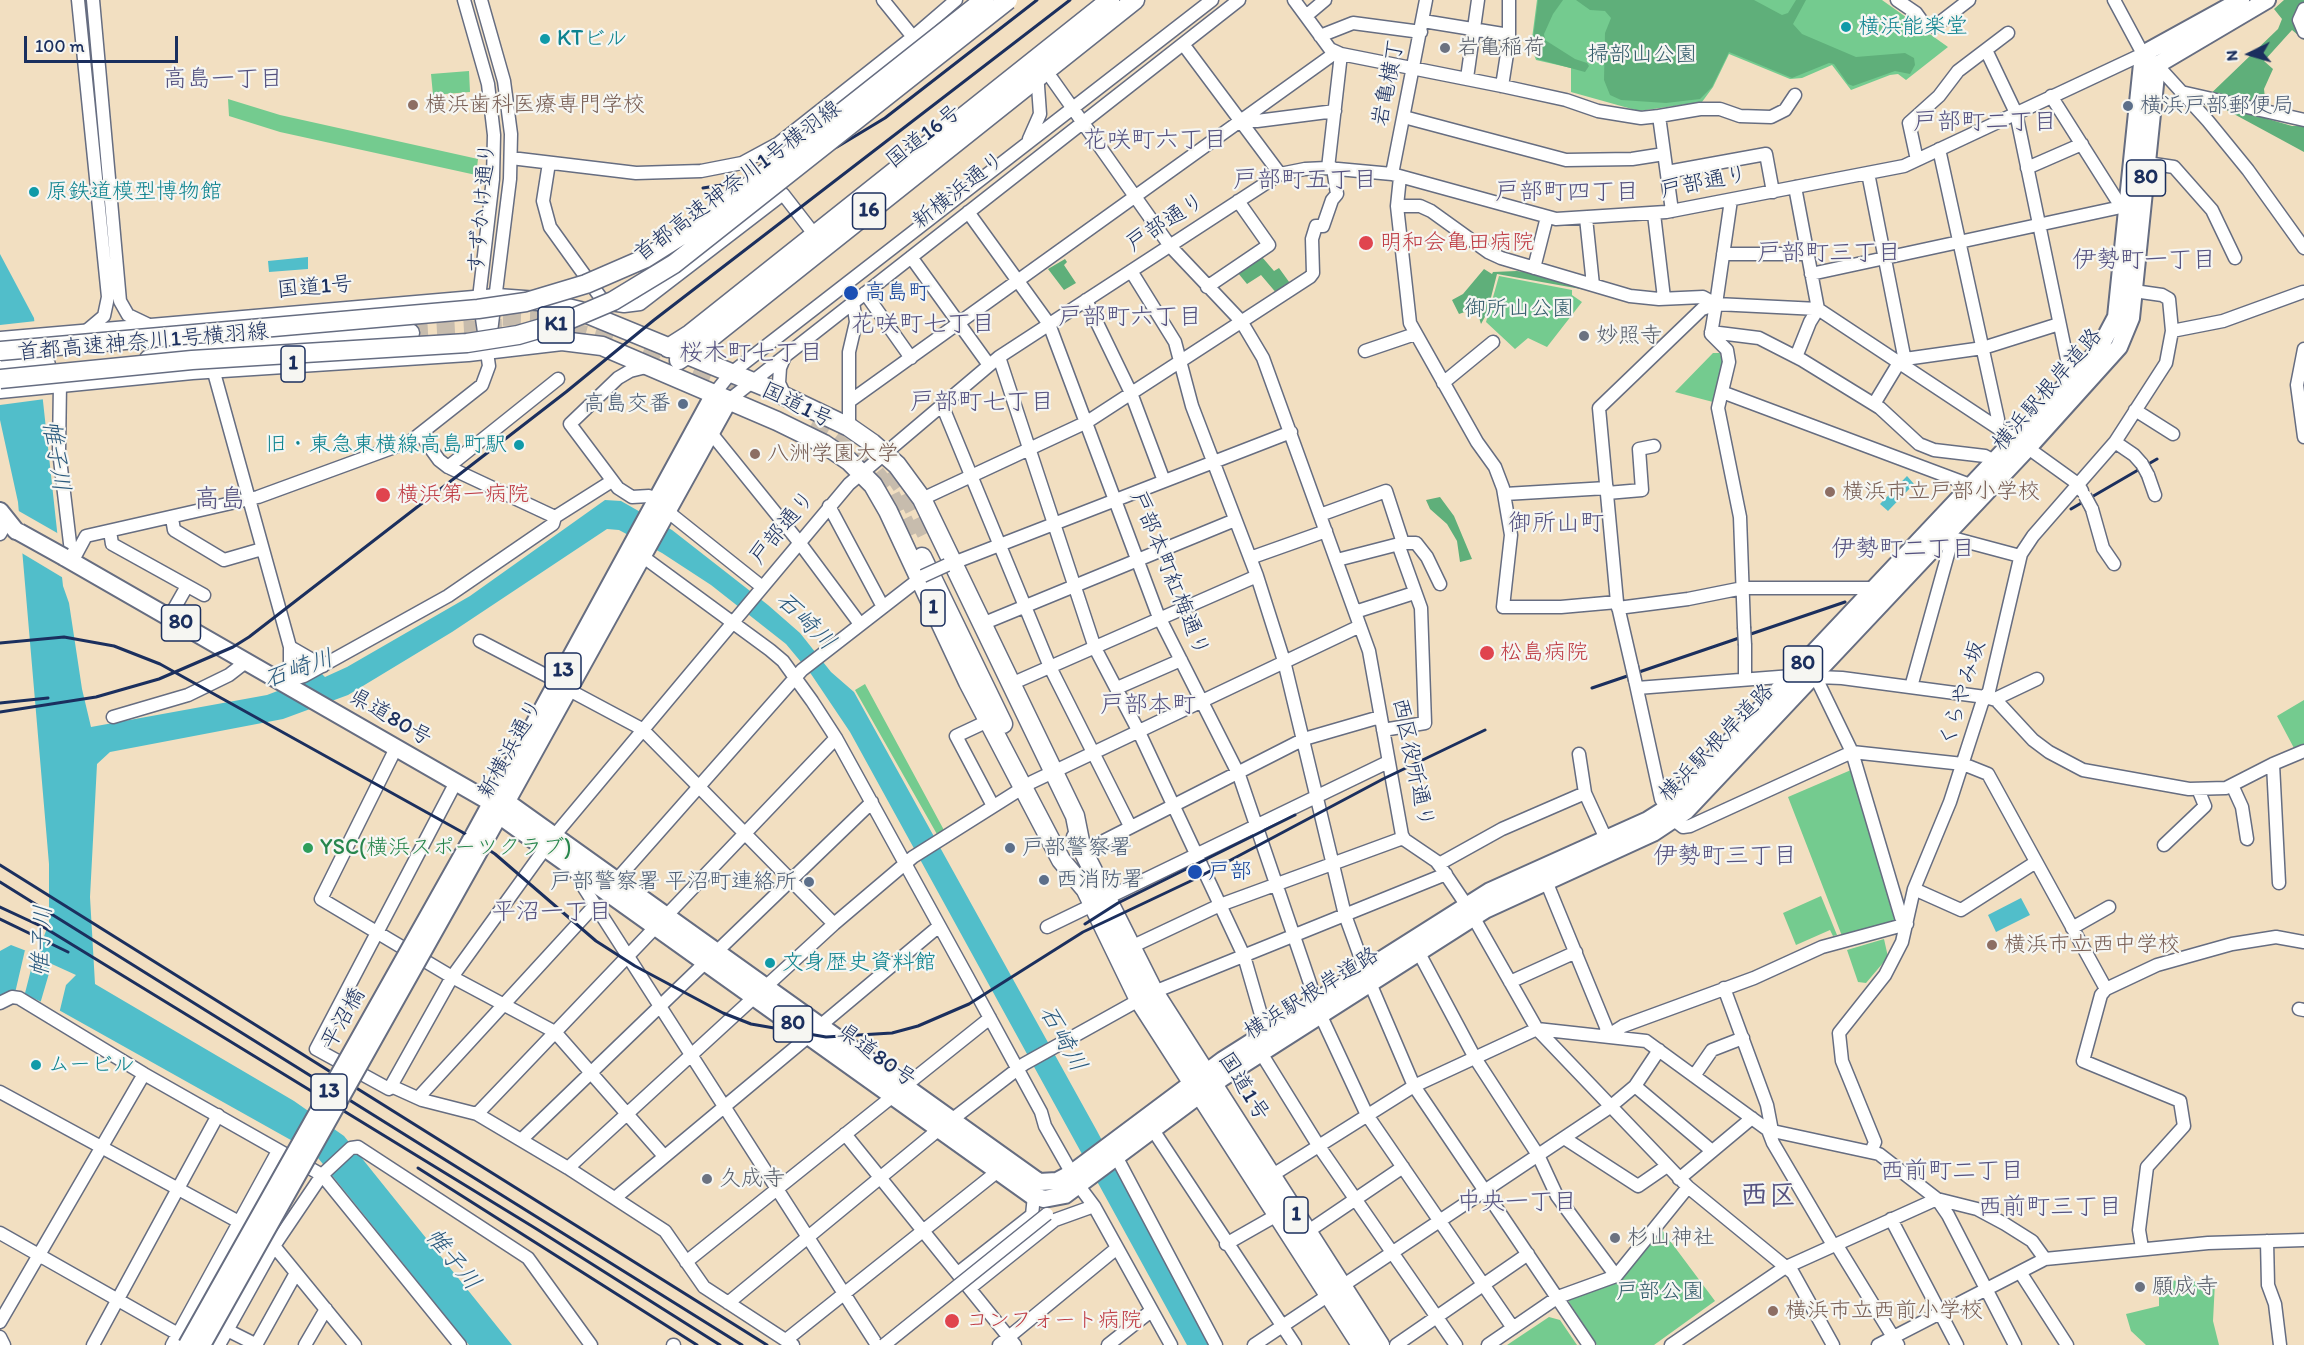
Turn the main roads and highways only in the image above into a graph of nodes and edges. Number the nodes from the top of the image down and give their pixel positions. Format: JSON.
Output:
{"nodes":[{"id":1,"x":983,"y":0,"type":"edge"},
{"id":2,"x":1008,"y":0,"type":"edge"},
{"id":3,"x":1110,"y":0,"type":"edge"},
{"id":4,"x":1135,"y":0,"type":"edge"},
{"id":5,"x":2241,"y":0,"type":"edge"},
{"id":6,"x":2267,"y":0,"type":"edge"},
{"id":7,"x":1044,"y":70,"type":"junction"},
{"id":8,"x":2130,"y":204,"type":"junction"},
{"id":9,"x":686,"y":234,"type":"junction"},
{"id":10,"x":580,"y":311,"type":"junction"},
{"id":11,"x":698,"y":328,"type":"junction"},
{"id":12,"x":102,"y":331,"type":"junction"},
{"id":13,"x":0,"y":341,"type":"edge"},
{"id":14,"x":668,"y":348,"type":"junction"},
{"id":15,"x":381,"y":349,"type":"junction"},
{"id":16,"x":0,"y":351,"type":"edge"},
{"id":17,"x":687,"y":356,"type":"junction"},
{"id":18,"x":0,"y":361,"type":"edge"},
{"id":19,"x":651,"y":366,"type":"junction"},
{"id":20,"x":0,"y":370,"type":"edge"},
{"id":21,"x":2083,"y":378,"type":"junction"},
{"id":22,"x":0,"y":379,"type":"edge"},
{"id":23,"x":98,"y":380,"type":"junction"},
{"id":24,"x":0,"y":389,"type":"edge"},
{"id":25,"x":721,"y":397,"type":"junction"},
{"id":26,"x":2022,"y":444,"type":"junction"},
{"id":27,"x":659,"y":511,"type":"junction"},
{"id":28,"x":7,"y":526,"type":"edge"},
{"id":29,"x":1939,"y":531,"type":"junction"},
{"id":30,"x":920,"y":536,"type":"tunnel mouth"},
{"id":31,"x":1038,"y":779,"type":"junction"},
{"id":32,"x":500,"y":807,"type":"junction"},
{"id":33,"x":1670,"y":814,"type":"junction"},
{"id":34,"x":550,"y":842,"type":"junction"},
{"id":35,"x":477,"y":843,"type":"junction"},
{"id":36,"x":613,"y":890,"type":"junction"},
{"id":37,"x":1095,"y":898,"type":"junction"},
{"id":38,"x":1470,"y":912,"type":"junction"},
{"id":39,"x":1367,"y":977,"type":"junction"},
{"id":40,"x":1147,"y":996,"type":"junction"},
{"id":41,"x":1318,"y":1008,"type":"junction"},
{"id":42,"x":1202,"y":1083,"type":"junction"},
{"id":43,"x":946,"y":1124,"type":"junction"},
{"id":44,"x":1114,"y":1154,"type":"junction"},
{"id":45,"x":1078,"y":1179,"type":"junction"},
{"id":46,"x":1335,"y":1291,"type":"junction"},
{"id":47,"x":179,"y":1341,"type":"edge"},
{"id":48,"x":202,"y":1345,"type":"edge"},
{"id":49,"x":1361,"y":1345,"type":"edge"},
{"id":50,"x":1380,"y":1345,"type":"edge"}],
"edges":[{"from":1,"to":9,"type":"highway","name":"首都高速神奈川1号横羽線","number":"K1","bridge":true},
{"from":2,"to":15,"type":"highway","name":"首都高速神奈川1号横羽線","number":"K1","bridge":true},
{"from":3,"to":7,"type":"highway","name":"国道16号","number":"16"},
{"from":4,"to":7,"type":"highway","name":"国道16号","number":"16"},
{"from":5,"to":8,"type":"main road","name":"横浜駅根岸道路","number":"80"},
{"from":6,"to":8,"type":"main road","name":"横浜駅根岸道路","number":"80"},
{"from":7,"to":11,"type":"highway","name":"国道16号","number":"16"},
{"from":7,"to":17,"type":"highway","name":"国道16号","number":"16"},
{"from":8,"to":21,"type":"main road","name":"横浜駅根岸道路","number":"80"},
{"from":8,"to":21,"type":"main road","name":"横浜駅根岸道路","number":"80"},
{"from":9,"to":16,"type":"highway","name":"首都高速神奈川1号横羽線","number":"K1","bridge":true},
{"from":9,"to":18,"type":"highway","bridge":true},
{"from":10,"to":11,"type":"highway"},
{"from":10,"to":12,"type":"highway","name":"国道1号","number":"1"},
{"from":10,"to":14,"type":"highway","name":"国道1号","number":"1"},
{"from":11,"to":14,"type":"highway","name":"国道16号","number":"16"},
{"from":12,"to":13,"type":"highway","name":"国道1号","number":"1"},
{"from":12,"to":23,"type":"highway","name":"国道1号","number":"1"},
{"from":14,"to":17,"type":"highway","name":"国道1号","number":"1"},
{"from":15,"to":20,"type":"highway","bridge":true},
{"from":15,"to":22,"type":"highway","name":"首都高速神奈川1号横羽線","number":"K1","bridge":true},
{"from":17,"to":19,"type":"highway","name":"国道16号","number":"16"},
{"from":17,"to":31,"type":"highway","name":"国道1号","number":"1"},
{"from":19,"to":23,"type":"highway","name":"国道1号","number":"1"},
{"from":19,"to":25,"type":"highway","name":"国道1号","number":"1"},
{"from":21,"to":26,"type":"main road","name":"横浜駅根岸道路","number":"80"},
{"from":23,"to":24,"type":"highway","name":"国道1号","number":"1"},
{"from":25,"to":27,"type":"main road","name":"新横浜通り","number":"13"},
{"from":25,"to":27,"type":"main road","name":"新横浜通り","number":"13"},
{"from":25,"to":31,"type":"highway","name":"国道1号","number":"1"},
{"from":26,"to":29,"type":"main road","name":"横浜駅根岸道路","number":"80"},
{"from":26,"to":29,"type":"main road","name":"横浜駅根岸道路","number":"80"},
{"from":27,"to":32,"type":"main road","name":"新横浜通り","number":"13"},
{"from":28,"to":32,"type":"main road","name":"県道80号","number":"80","bridge":true},
{"from":29,"to":33,"type":"main road","name":"横浜駅根岸道路","number":"80"},
{"from":29,"to":33,"type":"main road","name":"横浜駅根岸道路","number":"80"},
{"from":30,"to":31,"type":"highway","name":"国道1号","number":"1"},
{"from":31,"to":37,"type":"highway","name":"国道1号","number":"1"},
{"from":31,"to":37,"type":"highway","name":"国道1号","number":"1"},
{"from":32,"to":34,"type":"main road","name":"県道80号","number":"80"},
{"from":32,"to":35,"type":"main road","name":"新横浜通り","number":"13"},
{"from":33,"to":38,"type":"main road","name":"横浜駅根岸道路","number":"80"},
{"from":33,"to":38,"type":"main road","name":"横浜駅根岸道路","number":"80"},
{"from":34,"to":36,"type":"main road","name":"県道80号","number":"80"},
{"from":34,"to":36,"type":"main road","name":"県道80号","number":"80"},
{"from":35,"to":47,"type":"main road","name":"平沼橋","number":"13","bridge":true},
{"from":35,"to":48,"type":"main road","name":"平沼橋","number":"13","bridge":true},
{"from":36,"to":43,"type":"main road","name":"県道80号","number":"80"},
{"from":37,"to":40,"type":"highway","name":"国道1号","number":"1"},
{"from":37,"to":40,"type":"highway","name":"国道1号","number":"1"},
{"from":38,"to":39,"type":"main road","name":"横浜駅根岸道路","number":"80"},
{"from":38,"to":39,"type":"main road","name":"横浜駅根岸道路","number":"80"},
{"from":39,"to":41,"type":"main road","name":"横浜駅根岸道路","number":"80"},
{"from":40,"to":42,"type":"highway","name":"国道1号","number":"1"},
{"from":41,"to":42,"type":"main road","name":"横浜駅根岸道路","number":"80"},
{"from":41,"to":42,"type":"main road","name":"横浜駅根岸道路","number":"80"},
{"from":42,"to":44,"type":"main road","name":"県道80号","number":"80"},
{"from":42,"to":44,"type":"main road","name":"県道80号","number":"80"},
{"from":42,"to":46,"type":"highway","name":"国道1号","number":"1"},
{"from":42,"to":46,"type":"highway","name":"国道1号","number":"1"},
{"from":43,"to":45,"type":"main road","name":"県道80号","number":"80"},
{"from":43,"to":45,"type":"main road","name":"県道80号","number":"80"},
{"from":44,"to":45,"type":"main road","name":"県道80号","number":"80"},
{"from":46,"to":49,"type":"highway","name":"国道1号","number":"1"},
{"from":46,"to":50,"type":"highway","name":"国道1号","number":"1"}]}
